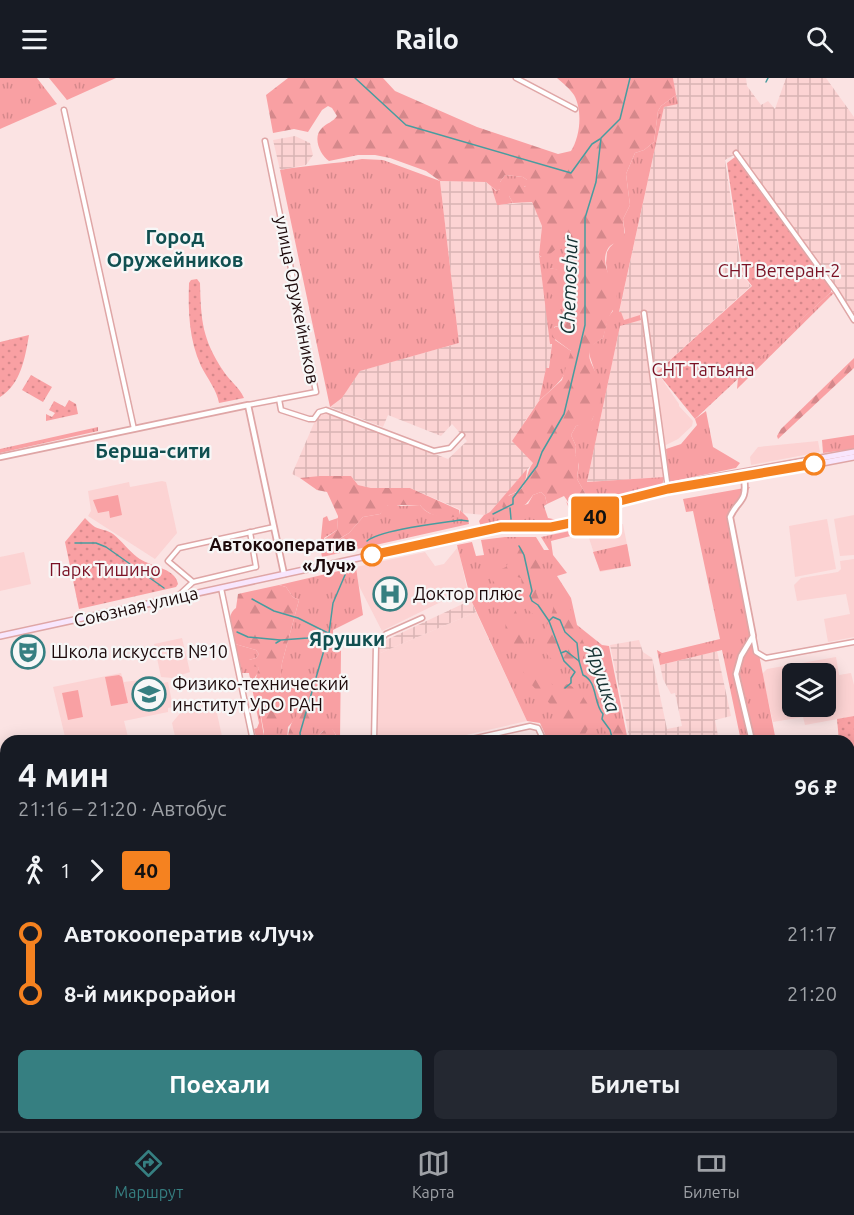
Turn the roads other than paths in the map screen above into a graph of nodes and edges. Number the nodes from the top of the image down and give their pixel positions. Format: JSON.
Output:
{"nodes":[{"id":1,"x":516,"y":78,"type":"edge"},
{"id":2,"x":575,"y":109,"type":"dead end"},
{"id":3,"x":64,"y":110,"type":"dead end"},
{"id":4,"x":265,"y":141,"type":"dead end"},
{"id":5,"x":736,"y":153,"type":"dead end"},
{"id":6,"x":644,"y":313,"type":"dead end"},
{"id":7,"x":854,"y":320,"type":"edge"},
{"id":8,"x":279,"y":399,"type":"junction"},
{"id":9,"x":248,"y":405,"type":"junction"},
{"id":10,"x":134,"y":429,"type":"junction"},
{"id":11,"x":462,"y":435,"type":"dead end"},
{"id":12,"x":854,"y":452,"type":"edge"},
{"id":13,"x":0,"y":457,"type":"edge"},
{"id":14,"x":854,"y":457,"type":"edge"},
{"id":15,"x":744,"y":478,"type":"junction"},
{"id":16,"x":705,"y":481,"type":"junction"},
{"id":17,"x":668,"y":489,"type":"junction"},
{"id":18,"x":274,"y":527,"type":"junction"},
{"id":19,"x":250,"y":532,"type":"junction"},
{"id":20,"x":284,"y":574,"type":"junction"},
{"id":21,"x":193,"y":582,"type":"junction"},
{"id":22,"x":221,"y":588,"type":"junction"},
{"id":23,"x":175,"y":598,"type":"junction"},
{"id":24,"x":422,"y":618,"type":"dead end"},
{"id":25,"x":0,"y":636,"type":"edge"},
{"id":26,"x":753,"y":636,"type":"junction"},
{"id":27,"x":854,"y":642,"type":"edge"},
{"id":28,"x":252,"y":735,"type":"edge"},
{"id":29,"x":374,"y":735,"type":"edge"},
{"id":30,"x":490,"y":735,"type":"edge"},
{"id":31,"x":541,"y":735,"type":"edge"},
{"id":32,"x":750,"y":735,"type":"edge"}],
"edges":[{"from":1,"to":2,"type":"street"},
{"from":3,"to":10,"type":"street"},
{"from":4,"to":8,"type":"street","name":"улица Оружейников"},
{"from":5,"to":7,"type":"street"},
{"from":6,"to":17,"type":"street"},
{"from":8,"to":9,"type":"street","name":"улица Оружейников"},
{"from":8,"to":11,"type":"street"},
{"from":9,"to":10,"type":"street"},
{"from":9,"to":18,"type":"street"},
{"from":10,"to":13,"type":"street"},
{"from":12,"to":16,"type":"main road","name":"Союзная улица"},
{"from":14,"to":15,"type":"main road","name":"Союзная улица"},
{"from":15,"to":16,"type":"main road","name":"Союзная улица"},
{"from":15,"to":26,"type":"street"},
{"from":16,"to":17,"type":"main road","name":"Союзная улица"},
{"from":17,"to":20,"type":"main road","name":"Союзная улица"},
{"from":18,"to":19,"type":"street"},
{"from":18,"to":20,"type":"street"},
{"from":19,"to":21,"type":"street"},
{"from":19,"to":21,"type":"street"},
{"from":20,"to":22,"type":"main road","name":"Союзная улица"},
{"from":21,"to":23,"type":"street"},
{"from":22,"to":23,"type":"main road","name":"Союзная улица"},
{"from":22,"to":28,"type":"street"},
{"from":23,"to":25,"type":"main road","name":"Союзная улица"},
{"from":24,"to":29,"type":"street"},
{"from":26,"to":27,"type":"street"},
{"from":26,"to":32,"type":"street"},
{"from":30,"to":31,"type":"street"}]}
